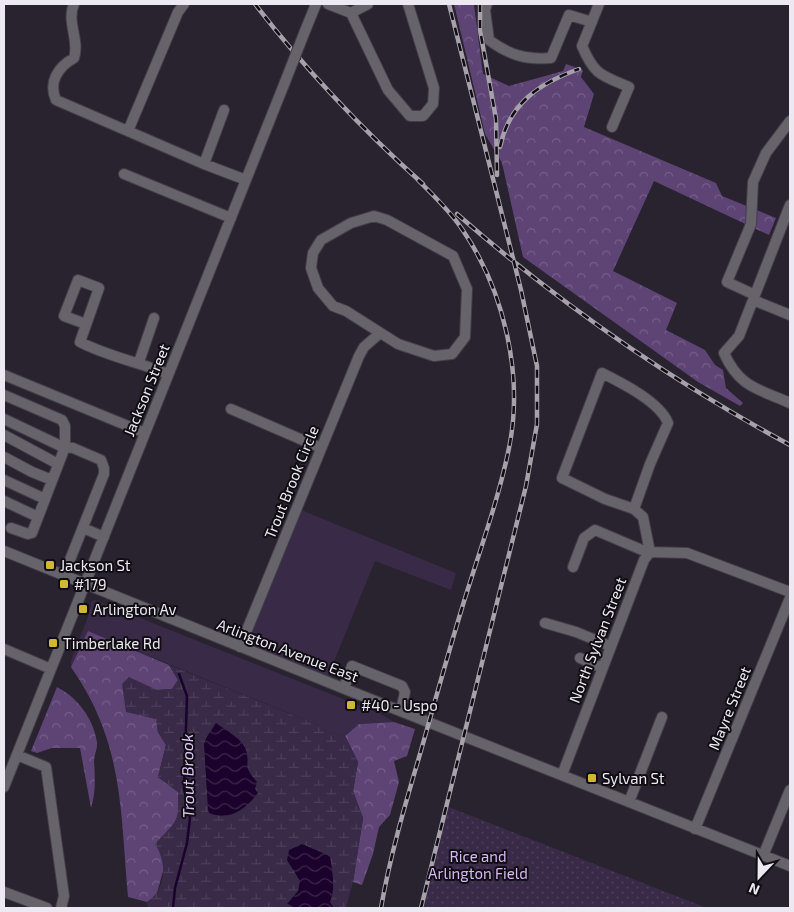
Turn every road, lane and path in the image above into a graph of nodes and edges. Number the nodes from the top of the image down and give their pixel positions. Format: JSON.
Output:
{"nodes":[{"id":1,"x":74,"y":4,"type":"edge"},
{"id":2,"x":184,"y":4,"type":"edge"},
{"id":3,"x":316,"y":4,"type":"edge"},
{"id":4,"x":328,"y":4,"type":"edge"},
{"id":5,"x":368,"y":4,"type":"edge"},
{"id":6,"x":408,"y":4,"type":"edge"},
{"id":7,"x":487,"y":4,"type":"edge"},
{"id":8,"x":599,"y":4,"type":"edge"},
{"id":9,"x":351,"y":13,"type":"junction"},
{"id":10,"x":592,"y":22,"type":"junction"},
{"id":11,"x":224,"y":110,"type":"dead end"},
{"id":12,"x":790,"y":121,"type":"edge"},
{"id":13,"x":612,"y":127,"type":"dead end"},
{"id":14,"x":128,"y":131,"type":"junction"},
{"id":15,"x":204,"y":164,"type":"junction"},
{"id":16,"x":124,"y":174,"type":"dead end"},
{"id":17,"x":246,"y":180,"type":"junction"},
{"id":18,"x":790,"y":205,"type":"edge"},
{"id":19,"x":231,"y":218,"type":"junction"},
{"id":20,"x":754,"y":297,"type":"junction"},
{"id":21,"x":790,"y":315,"type":"edge"},
{"id":22,"x":154,"y":318,"type":"dead end"},
{"id":23,"x":86,"y":324,"type":"dead end"},
{"id":24,"x":379,"y":334,"type":"junction"},
{"id":25,"x":139,"y":362,"type":"junction"},
{"id":26,"x":168,"y":374,"type":"junction"},
{"id":27,"x":4,"y":375,"type":"edge"},
{"id":28,"x":4,"y":395,"type":"edge"},
{"id":29,"x":790,"y":403,"type":"edge"},
{"id":30,"x":231,"y":409,"type":"dead end"},
{"id":31,"x":4,"y":419,"type":"edge"},
{"id":32,"x":145,"y":433,"type":"junction"},
{"id":33,"x":4,"y":436,"type":"edge"},
{"id":34,"x":65,"y":448,"type":"junction"},
{"id":35,"x":321,"y":448,"type":"junction"},
{"id":36,"x":4,"y":456,"type":"edge"},
{"id":37,"x":58,"y":464,"type":"junction"},
{"id":38,"x":4,"y":480,"type":"edge"},
{"id":39,"x":52,"y":480,"type":"junction"},
{"id":40,"x":45,"y":499,"type":"junction"},
{"id":41,"x":4,"y":501,"type":"edge"},
{"id":42,"x":634,"y":509,"type":"junction"},
{"id":43,"x":38,"y":517,"type":"junction"},
{"id":44,"x":12,"y":528,"type":"dead end"},
{"id":45,"x":83,"y":528,"type":"junction"},
{"id":46,"x":104,"y":537,"type":"junction"},
{"id":47,"x":4,"y":551,"type":"edge"},
{"id":48,"x":650,"y":552,"type":"junction"},
{"id":49,"x":573,"y":567,"type":"dead end"},
{"id":50,"x":64,"y":576,"type":"junction"},
{"id":51,"x":85,"y":585,"type":"junction"},
{"id":52,"x":790,"y":592,"type":"edge"},
{"id":53,"x":790,"y":598,"type":"edge"},
{"id":54,"x":545,"y":623,"type":"dead end"},
{"id":55,"x":610,"y":646,"type":"junction"},
{"id":56,"x":240,"y":647,"type":"junction"},
{"id":57,"x":4,"y":650,"type":"edge"},
{"id":58,"x":580,"y":658,"type":"dead end"},
{"id":59,"x":602,"y":668,"type":"junction"},
{"id":60,"x":51,"y":669,"type":"junction"},
{"id":61,"x":344,"y":688,"type":"junction"},
{"id":62,"x":401,"y":710,"type":"junction"},
{"id":63,"x":662,"y":717,"type":"dead end"},
{"id":64,"x":16,"y":755,"type":"junction"},
{"id":65,"x":562,"y":774,"type":"junction"},
{"id":66,"x":4,"y":787,"type":"edge"},
{"id":67,"x":790,"y":790,"type":"edge"},
{"id":68,"x":629,"y":802,"type":"junction"},
{"id":69,"x":695,"y":828,"type":"junction"},
{"id":70,"x":764,"y":856,"type":"junction"},
{"id":71,"x":790,"y":866,"type":"edge"},
{"id":72,"x":4,"y":892,"type":"edge"},
{"id":73,"x":47,"y":908,"type":"edge"},
{"id":74,"x":60,"y":908,"type":"edge"}],
"edges":[{"from":1,"to":14,"type":"street"},
{"from":2,"to":14,"type":"street"},
{"from":3,"to":17,"type":"street","name":"Jackson Street","bridge":true},
{"from":4,"to":9,"type":"street"},
{"from":5,"to":9,"type":"street"},
{"from":6,"to":9,"type":"street"},
{"from":7,"to":10,"type":"street"},
{"from":8,"to":10,"type":"street"},
{"from":10,"to":13,"type":"street"},
{"from":11,"to":15,"type":"street"},
{"from":12,"to":20,"type":"street"},
{"from":14,"to":15,"type":"street"},
{"from":15,"to":17,"type":"street"},
{"from":16,"to":19,"type":"street"},
{"from":17,"to":19,"type":"street","name":"Jackson Street"},
{"from":18,"to":20,"type":"street"},
{"from":19,"to":26,"type":"street","name":"Jackson Street"},
{"from":20,"to":21,"type":"street"},
{"from":20,"to":29,"type":"street"},
{"from":22,"to":25,"type":"street"},
{"from":23,"to":25,"type":"street"},
{"from":24,"to":24,"type":"street"},
{"from":24,"to":35,"type":"street","name":"Trout Brook Circle"},
{"from":25,"to":26,"type":"street"},
{"from":26,"to":32,"type":"street","name":"Jackson Street"},
{"from":27,"to":32,"type":"street"},
{"from":28,"to":34,"type":"street"},
{"from":30,"to":35,"type":"street"},
{"from":31,"to":34,"type":"street"},
{"from":32,"to":46,"type":"street","name":"Jackson Street"},
{"from":33,"to":37,"type":"street"},
{"from":34,"to":37,"type":"street"},
{"from":34,"to":45,"type":"street"},
{"from":35,"to":56,"type":"street","name":"Trout Brook Circle"},
{"from":36,"to":39,"type":"street"},
{"from":37,"to":39,"type":"street"},
{"from":38,"to":40,"type":"street"},
{"from":39,"to":40,"type":"street"},
{"from":40,"to":43,"type":"street"},
{"from":41,"to":43,"type":"street"},
{"from":42,"to":42,"type":"street"},
{"from":42,"to":48,"type":"street"},
{"from":43,"to":44,"type":"street"},
{"from":45,"to":46,"type":"street"},
{"from":45,"to":50,"type":"street"},
{"from":46,"to":51,"type":"street","name":"Jackson Street"},
{"from":47,"to":50,"type":"street","name":"Arlington Avenue East"},
{"from":48,"to":49,"type":"street"},
{"from":48,"to":52,"type":"street"},
{"from":48,"to":55,"type":"street","name":"North Sylvan Street"},
{"from":50,"to":51,"type":"street","name":"Arlington Avenue East"},
{"from":51,"to":56,"type":"street","name":"Arlington Avenue East"},
{"from":51,"to":60,"type":"street","name":"Jackson Street"},
{"from":53,"to":69,"type":"street","name":"Mayre Street"},
{"from":54,"to":55,"type":"street"},
{"from":55,"to":59,"type":"street","name":"North Sylvan Street"},
{"from":56,"to":61,"type":"street","name":"Arlington Avenue East"},
{"from":57,"to":60,"type":"street"},
{"from":58,"to":59,"type":"street"},
{"from":59,"to":65,"type":"street","name":"North Sylvan Street"},
{"from":60,"to":64,"type":"street","name":"Jackson Street"},
{"from":61,"to":62,"type":"street","name":"Arlington Avenue East"},
{"from":61,"to":62,"type":"street"},
{"from":62,"to":65,"type":"street","name":"Arlington Avenue East"},
{"from":63,"to":68,"type":"street"},
{"from":64,"to":66,"type":"street","name":"Jackson Street"},
{"from":64,"to":74,"type":"street"},
{"from":65,"to":68,"type":"street","name":"Arlington Avenue East"},
{"from":67,"to":70,"type":"street"},
{"from":68,"to":69,"type":"street","name":"Arlington Avenue East"},
{"from":69,"to":70,"type":"street","name":"Arlington Avenue East"},
{"from":70,"to":71,"type":"street","name":"Arlington Avenue East"},
{"from":72,"to":73,"type":"street"}]}
